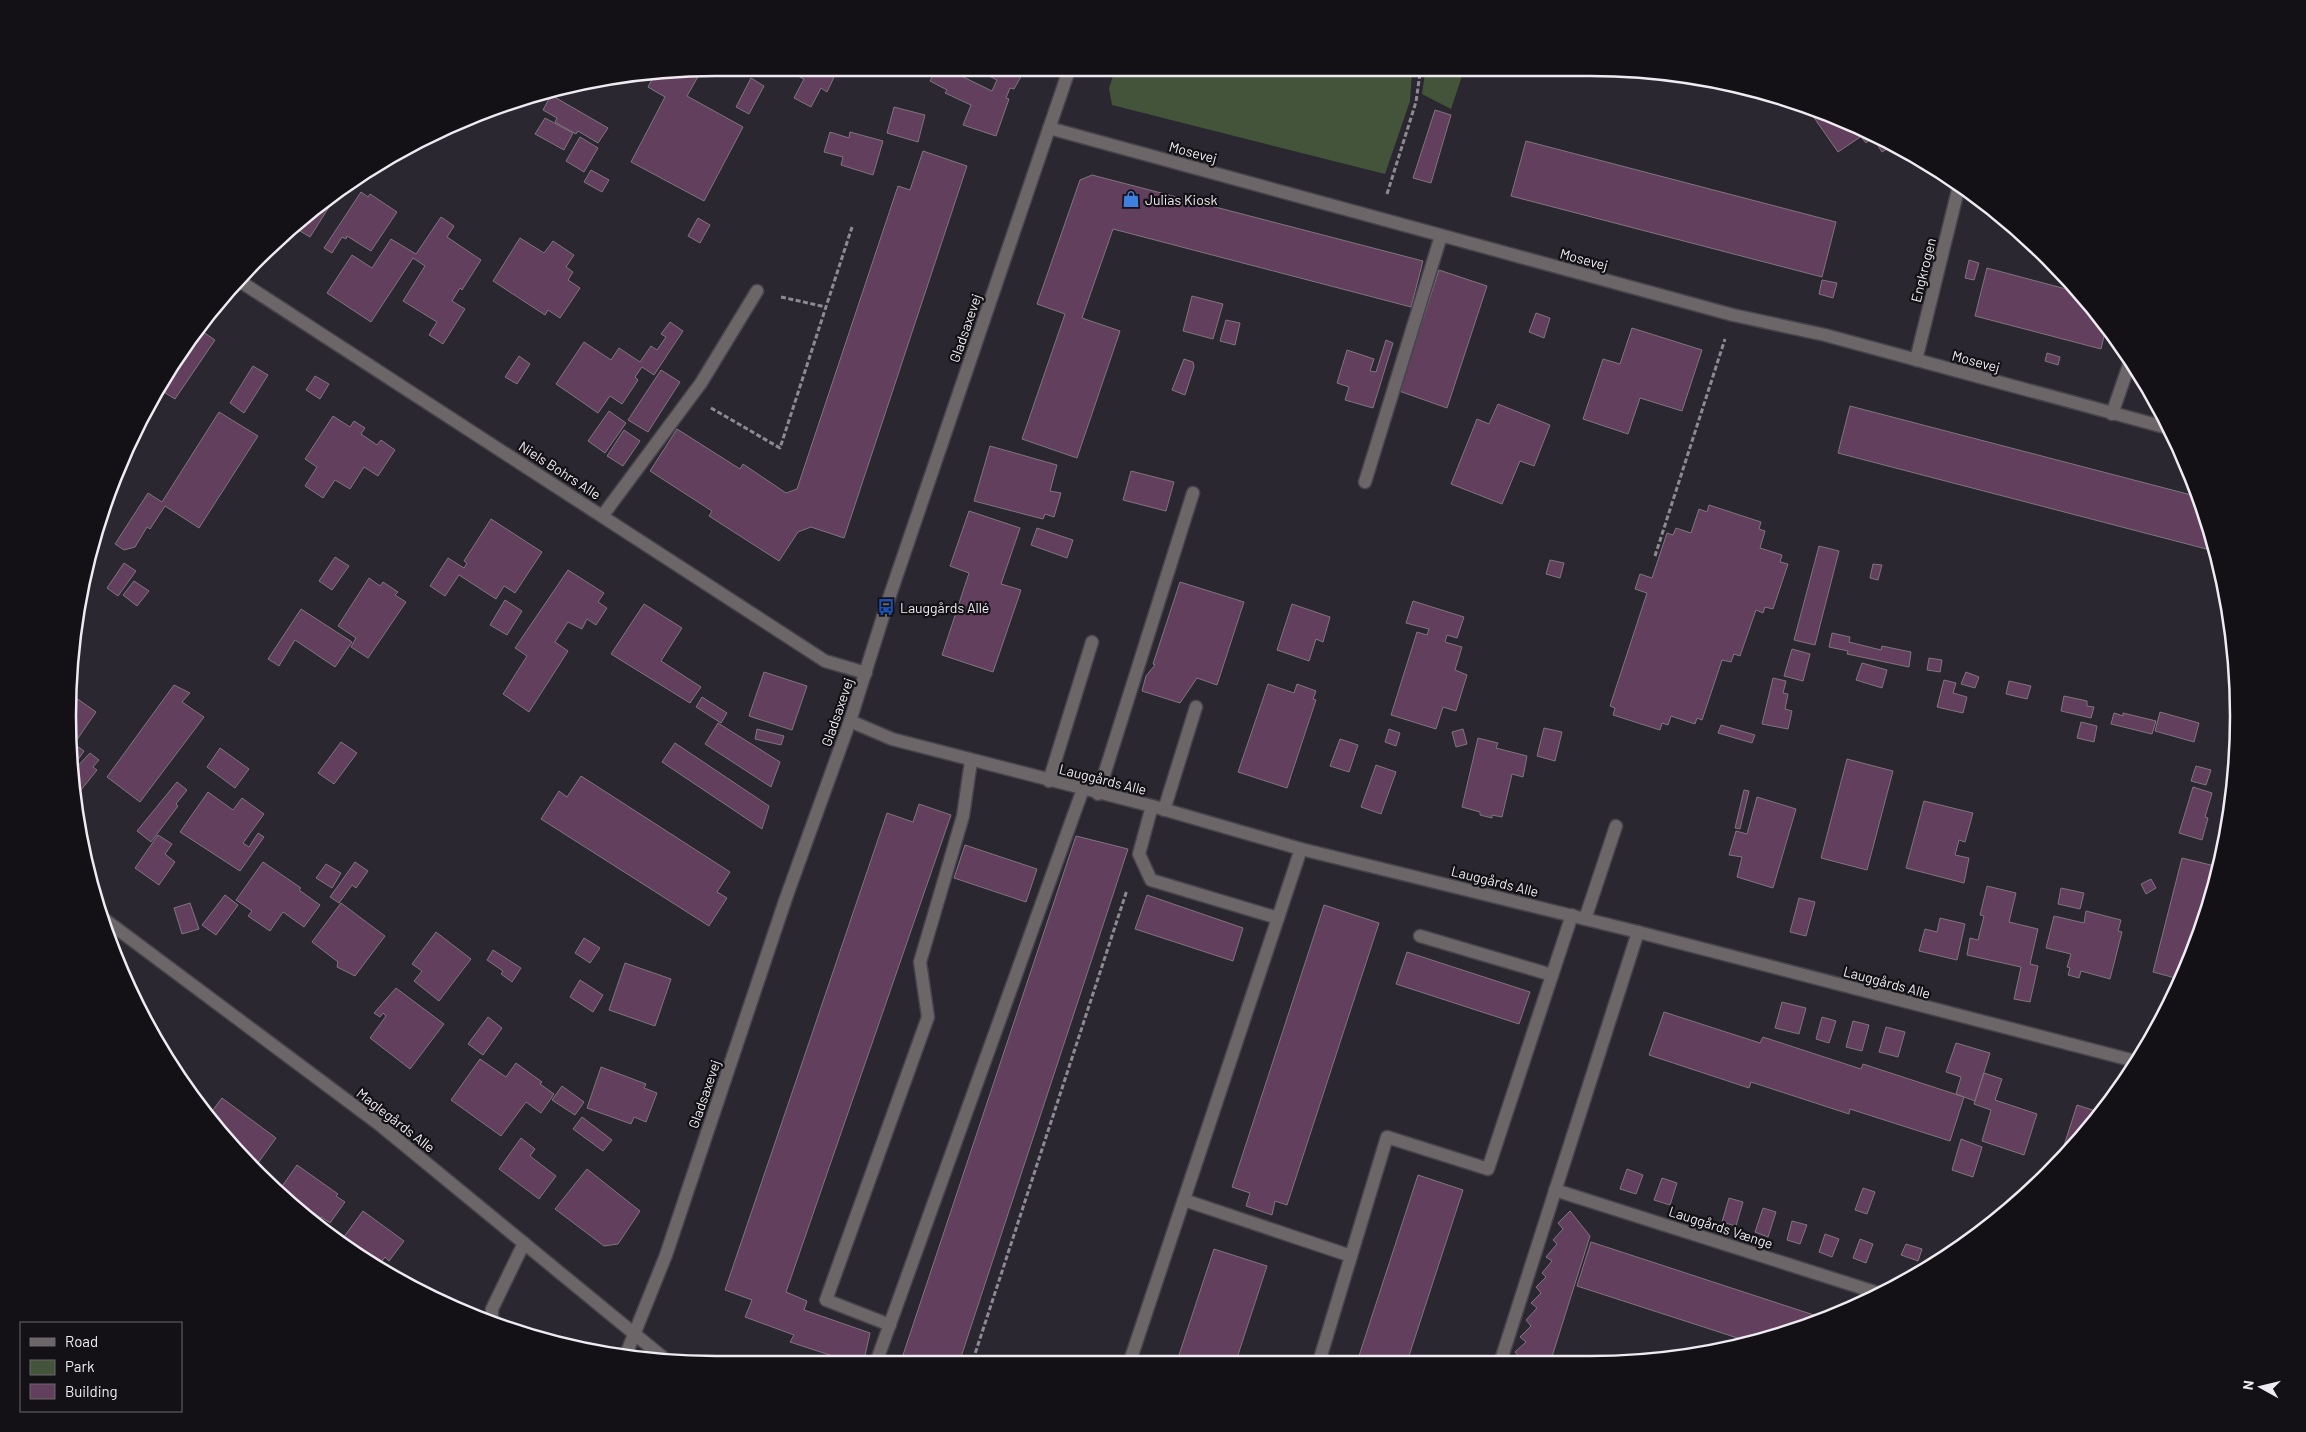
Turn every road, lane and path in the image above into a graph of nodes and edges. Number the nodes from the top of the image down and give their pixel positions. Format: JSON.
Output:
{"nodes":[{"id":1,"x":1067,"y":76,"type":"edge"},
{"id":2,"x":1420,"y":76,"type":"edge"},
{"id":3,"x":1049,"y":128,"type":"junction"},
{"id":4,"x":1957,"y":193,"type":"edge"},
{"id":5,"x":1380,"y":219,"type":"junction"},
{"id":6,"x":852,"y":227,"type":"dead end"},
{"id":7,"x":1441,"y":236,"type":"junction"},
{"id":8,"x":244,"y":284,"type":"edge"},
{"id":9,"x":757,"y":292,"type":"joint"},
{"id":10,"x":826,"y":307,"type":"junction"},
{"id":11,"x":1733,"y":315,"type":"junction"},
{"id":12,"x":1916,"y":360,"type":"junction"},
{"id":13,"x":2127,"y":370,"type":"edge"},
{"id":14,"x":691,"y":396,"type":"junction"},
{"id":15,"x":2112,"y":414,"type":"junction"},
{"id":16,"x":2160,"y":426,"type":"edge"},
{"id":17,"x":1365,"y":482,"type":"dead end"},
{"id":18,"x":1193,"y":493,"type":"dead end"},
{"id":19,"x":603,"y":515,"type":"junction"},
{"id":20,"x":1656,"y":556,"type":"dead end"},
{"id":21,"x":1092,"y":642,"type":"dead end"},
{"id":22,"x":866,"y":673,"type":"junction"},
{"id":23,"x":1196,"y":707,"type":"dead end"},
{"id":24,"x":850,"y":722,"type":"junction"},
{"id":25,"x":971,"y":761,"type":"junction"},
{"id":26,"x":1049,"y":781,"type":"junction"},
{"id":27,"x":1083,"y":789,"type":"junction"},
{"id":28,"x":1098,"y":794,"type":"junction"},
{"id":29,"x":1158,"y":808,"type":"junction"},
{"id":30,"x":1616,"y":826,"type":"dead end"},
{"id":31,"x":1301,"y":849,"type":"junction"},
{"id":32,"x":1139,"y":854,"type":"junction"},
{"id":33,"x":1572,"y":915,"type":"junction"},
{"id":34,"x":1278,"y":918,"type":"junction"},
{"id":35,"x":1585,"y":919,"type":"junction"},
{"id":36,"x":111,"y":924,"type":"edge"},
{"id":37,"x":1638,"y":932,"type":"junction"},
{"id":38,"x":1420,"y":936,"type":"dead end"},
{"id":39,"x":1552,"y":976,"type":"junction"},
{"id":40,"x":2129,"y":1060,"type":"edge"},
{"id":41,"x":1555,"y":1190,"type":"junction"},
{"id":42,"x":1184,"y":1200,"type":"junction"},
{"id":43,"x":524,"y":1243,"type":"junction"},
{"id":44,"x":1351,"y":1256,"type":"junction"},
{"id":45,"x":1871,"y":1291,"type":"edge"},
{"id":46,"x":492,"y":1315,"type":"edge"},
{"id":47,"x":890,"y":1325,"type":"junction"},
{"id":48,"x":633,"y":1334,"type":"junction"},
{"id":49,"x":628,"y":1349,"type":"edge"},
{"id":50,"x":656,"y":1352,"type":"edge"},
{"id":51,"x":878,"y":1356,"type":"edge"},
{"id":52,"x":974,"y":1356,"type":"edge"},
{"id":53,"x":1132,"y":1356,"type":"edge"},
{"id":54,"x":1321,"y":1356,"type":"edge"},
{"id":55,"x":1502,"y":1356,"type":"edge"}],
"edges":[{"from":1,"to":3,"type":"street","name":"Gladsaxevej"},
{"from":2,"to":5,"type":"path"},
{"from":3,"to":5,"type":"street","name":"Mosevej"},
{"from":3,"to":22,"type":"street","name":"Gladsaxevej"},
{"from":4,"to":12,"type":"street","name":"Engkrogen"},
{"from":5,"to":7,"type":"street","name":"Mosevej"},
{"from":6,"to":10,"type":"path"},
{"from":7,"to":11,"type":"street","name":"Mosevej"},
{"from":7,"to":17,"type":"street"},
{"from":8,"to":19,"type":"street","name":"Niels Bohrs Alle"},
{"from":9,"to":10,"type":"path"},
{"from":9,"to":14,"type":"street"},
{"from":10,"to":14,"type":"path"},
{"from":11,"to":12,"type":"street","name":"Mosevej"},
{"from":11,"to":20,"type":"path"},
{"from":12,"to":15,"type":"street","name":"Mosevej"},
{"from":13,"to":15,"type":"street"},
{"from":14,"to":19,"type":"street"},
{"from":15,"to":16,"type":"street","name":"Mosevej"},
{"from":18,"to":28,"type":"street"},
{"from":19,"to":22,"type":"street","name":"Niels Bohrs Alle"},
{"from":21,"to":26,"type":"street"},
{"from":22,"to":24,"type":"street","name":"Gladsaxevej"},
{"from":23,"to":29,"type":"street"},
{"from":24,"to":25,"type":"street","name":"Lauggårds Alle"},
{"from":24,"to":48,"type":"street","name":"Gladsaxevej"},
{"from":25,"to":26,"type":"street","name":"Lauggårds Alle"},
{"from":25,"to":47,"type":"street"},
{"from":26,"to":27,"type":"street","name":"Lauggårds Alle"},
{"from":27,"to":28,"type":"street","name":"Lauggårds Alle"},
{"from":27,"to":47,"type":"street"},
{"from":28,"to":29,"type":"street","name":"Lauggårds Alle"},
{"from":29,"to":31,"type":"street","name":"Lauggårds Alle"},
{"from":29,"to":32,"type":"street"},
{"from":30,"to":35,"type":"street"},
{"from":31,"to":33,"type":"street","name":"Lauggårds Alle"},
{"from":31,"to":34,"type":"street"},
{"from":32,"to":34,"type":"street"},
{"from":32,"to":52,"type":"path"},
{"from":33,"to":35,"type":"street","name":"Lauggårds Alle"},
{"from":33,"to":39,"type":"street"},
{"from":34,"to":42,"type":"street"},
{"from":35,"to":37,"type":"street","name":"Lauggårds Alle"},
{"from":36,"to":43,"type":"street","name":"Maglegårds Alle"},
{"from":37,"to":40,"type":"street","name":"Lauggårds Alle"},
{"from":37,"to":41,"type":"street"},
{"from":38,"to":39,"type":"street"},
{"from":39,"to":44,"type":"street"},
{"from":41,"to":45,"type":"street","name":"Lauggårds Vænge"},
{"from":41,"to":55,"type":"street"},
{"from":42,"to":44,"type":"street"},
{"from":42,"to":53,"type":"street"},
{"from":43,"to":46,"type":"street"},
{"from":43,"to":48,"type":"street","name":"Maglegårds Alle"},
{"from":44,"to":54,"type":"street"},
{"from":47,"to":51,"type":"street"},
{"from":48,"to":49,"type":"street","name":"Gladsaxevej"},
{"from":48,"to":50,"type":"street","name":"Maglegårds Alle"}]}
